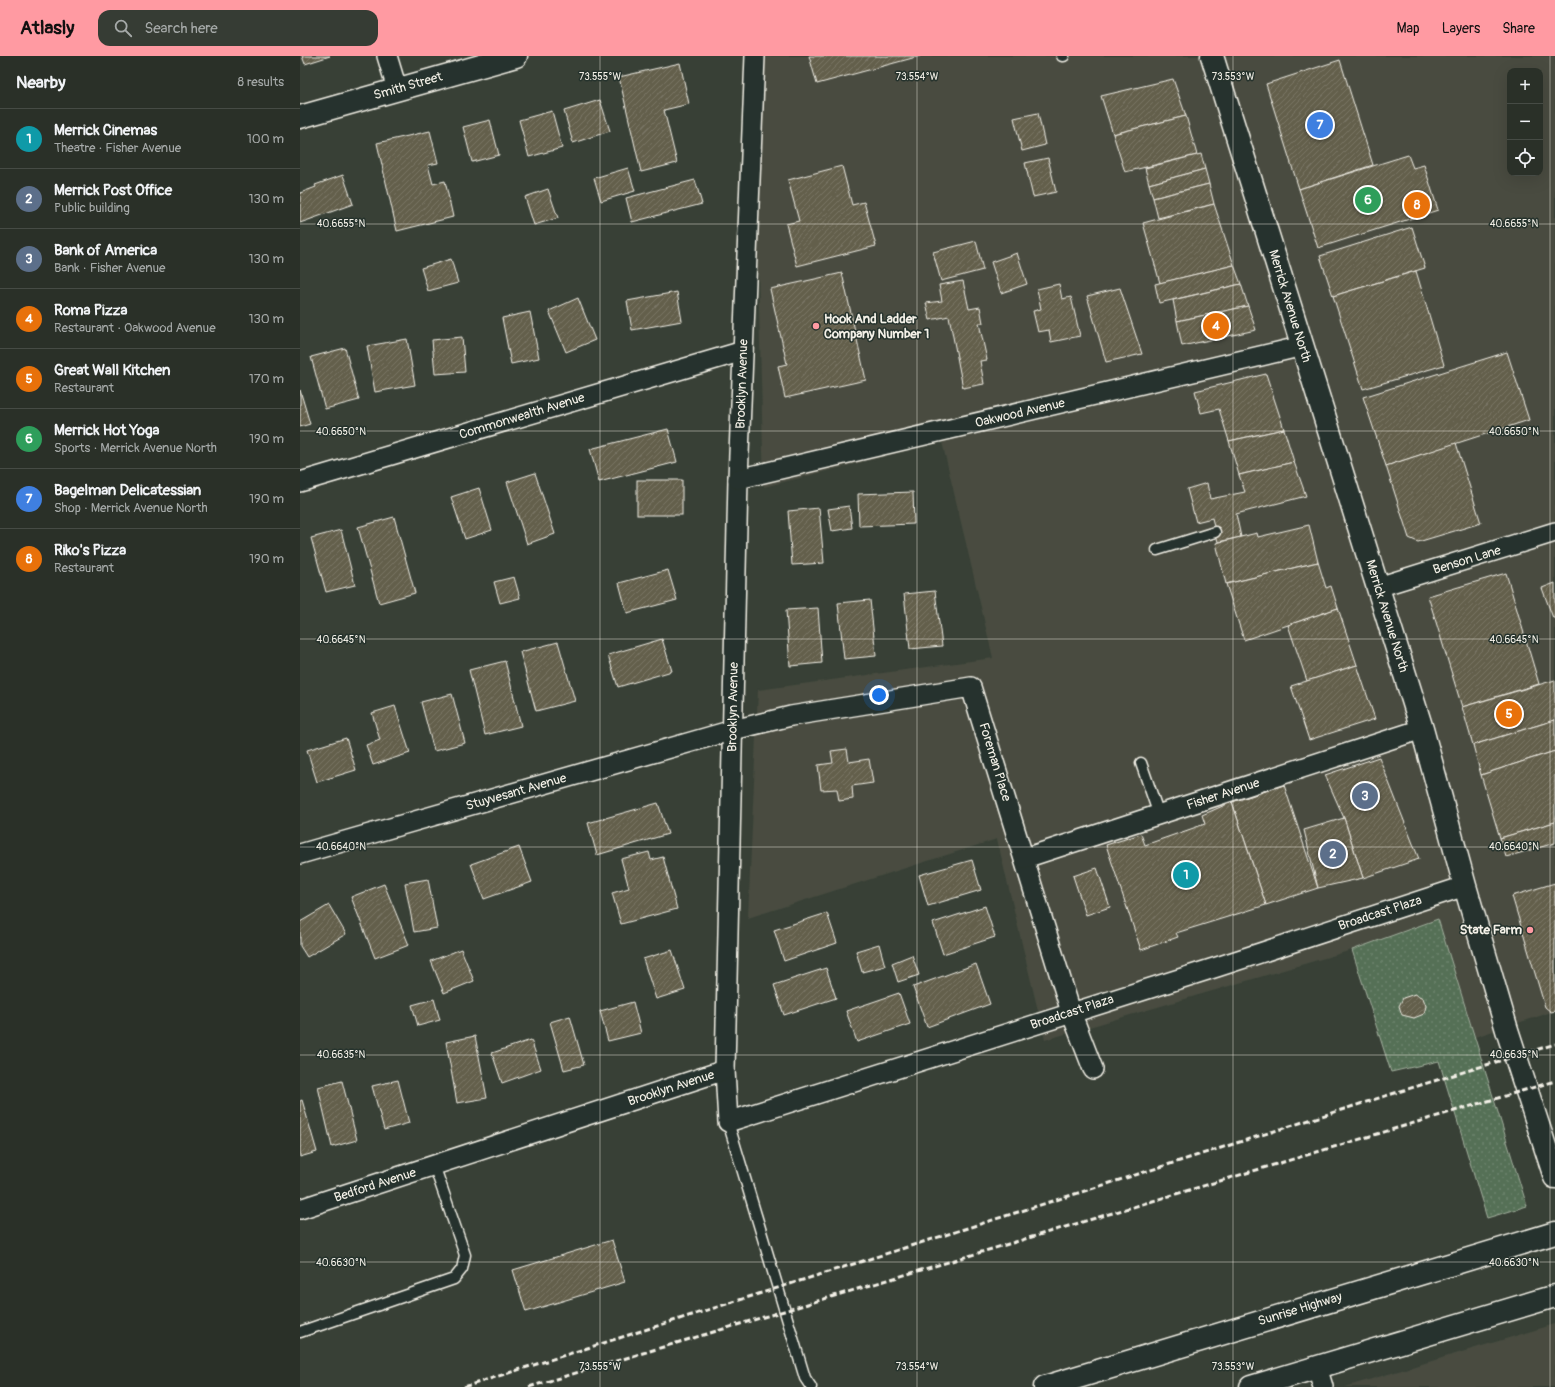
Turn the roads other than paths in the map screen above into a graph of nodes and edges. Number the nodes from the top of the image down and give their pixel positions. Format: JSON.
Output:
{"nodes":[{"id":1,"x":387,"y":56,"type":"edge"},
{"id":2,"x":516,"y":56,"type":"edge"},
{"id":3,"x":755,"y":56,"type":"edge"},
{"id":4,"x":1212,"y":56,"type":"edge"},
{"id":5,"x":397,"y":89,"type":"junction"},
{"id":6,"x":300,"y":117,"type":"edge"},
{"id":7,"x":1303,"y":346,"type":"junction"},
{"id":8,"x":743,"y":351,"type":"junction"},
{"id":9,"x":738,"y":479,"type":"junction"},
{"id":10,"x":300,"y":482,"type":"edge"},
{"id":11,"x":1215,"y":532,"type":"dead end"},
{"id":12,"x":1555,"y":532,"type":"edge"},
{"id":13,"x":1157,"y":550,"type":"dead end"},
{"id":14,"x":1378,"y":587,"type":"junction"},
{"id":15,"x":1422,"y":729,"type":"junction"},
{"id":16,"x":732,"y":730,"type":"junction"},
{"id":17,"x":1141,"y":763,"type":"dead end"},
{"id":18,"x":1159,"y":814,"type":"junction"},
{"id":19,"x":300,"y":854,"type":"edge"},
{"id":20,"x":1025,"y":858,"type":"junction"},
{"id":21,"x":1465,"y":886,"type":"junction"},
{"id":22,"x":1071,"y":1012,"type":"junction"},
{"id":23,"x":1093,"y":1069,"type":"dead end"},
{"id":24,"x":725,"y":1070,"type":"junction"},
{"id":25,"x":728,"y":1122,"type":"junction"},
{"id":26,"x":442,"y":1163,"type":"junction"},
{"id":27,"x":1555,"y":1177,"type":"edge"},
{"id":28,"x":300,"y":1209,"type":"edge"},
{"id":29,"x":1555,"y":1232,"type":"edge"},
{"id":30,"x":1555,"y":1296,"type":"edge"},
{"id":31,"x":300,"y":1332,"type":"edge"},
{"id":32,"x":1320,"y":1377,"type":"edge"},
{"id":33,"x":804,"y":1382,"type":"edge"},
{"id":34,"x":811,"y":1387,"type":"edge"},
{"id":35,"x":1044,"y":1387,"type":"edge"},
{"id":36,"x":1252,"y":1387,"type":"edge"}],
"edges":[{"from":1,"to":5,"type":"street"},
{"from":2,"to":5,"type":"main road","name":"Smith Street"},
{"from":3,"to":8,"type":"street","name":"Brooklyn Avenue"},
{"from":4,"to":7,"type":"main road","name":"Merrick Avenue North"},
{"from":5,"to":6,"type":"main road","name":"Smith Street"},
{"from":7,"to":9,"type":"street","name":"Oakwood Avenue"},
{"from":7,"to":14,"type":"main road","name":"Merrick Avenue North"},
{"from":8,"to":9,"type":"street","name":"Brooklyn Avenue"},
{"from":8,"to":10,"type":"street","name":"Commonwealth Avenue"},
{"from":9,"to":16,"type":"street","name":"Brooklyn Avenue"},
{"from":11,"to":13,"type":"lane"},
{"from":12,"to":14,"type":"street","name":"Benson Lane"},
{"from":14,"to":15,"type":"main road","name":"Merrick Avenue North"},
{"from":15,"to":18,"type":"street","name":"Fisher Avenue"},
{"from":15,"to":21,"type":"main road","name":"Merrick Avenue North"},
{"from":16,"to":19,"type":"street","name":"Stuyvesant Avenue"},
{"from":16,"to":20,"type":"street","name":"Foreman Place"},
{"from":16,"to":24,"type":"street","name":"Brooklyn Avenue"},
{"from":17,"to":18,"type":"lane"},
{"from":18,"to":20,"type":"street","name":"Fisher Avenue"},
{"from":20,"to":22,"type":"street","name":"Foreman Place"},
{"from":21,"to":22,"type":"street","name":"Broadcast Plaza"},
{"from":21,"to":27,"type":"main road","name":"Merrick Avenue North"},
{"from":22,"to":23,"type":"street","name":"Foreman Place"},
{"from":22,"to":25,"type":"street","name":"Broadcast Plaza"},
{"from":24,"to":25,"type":"street"},
{"from":24,"to":26,"type":"street","name":"Brooklyn Avenue"},
{"from":25,"to":33,"type":"lane"},
{"from":26,"to":28,"type":"street","name":"Bedford Avenue"},
{"from":26,"to":31,"type":"lane"},
{"from":29,"to":35,"type":"main road","name":"Sunrise Highway"},
{"from":30,"to":32,"type":"main road"},
{"from":32,"to":36,"type":"main road"},
{"from":33,"to":34,"type":"lane"}]}
